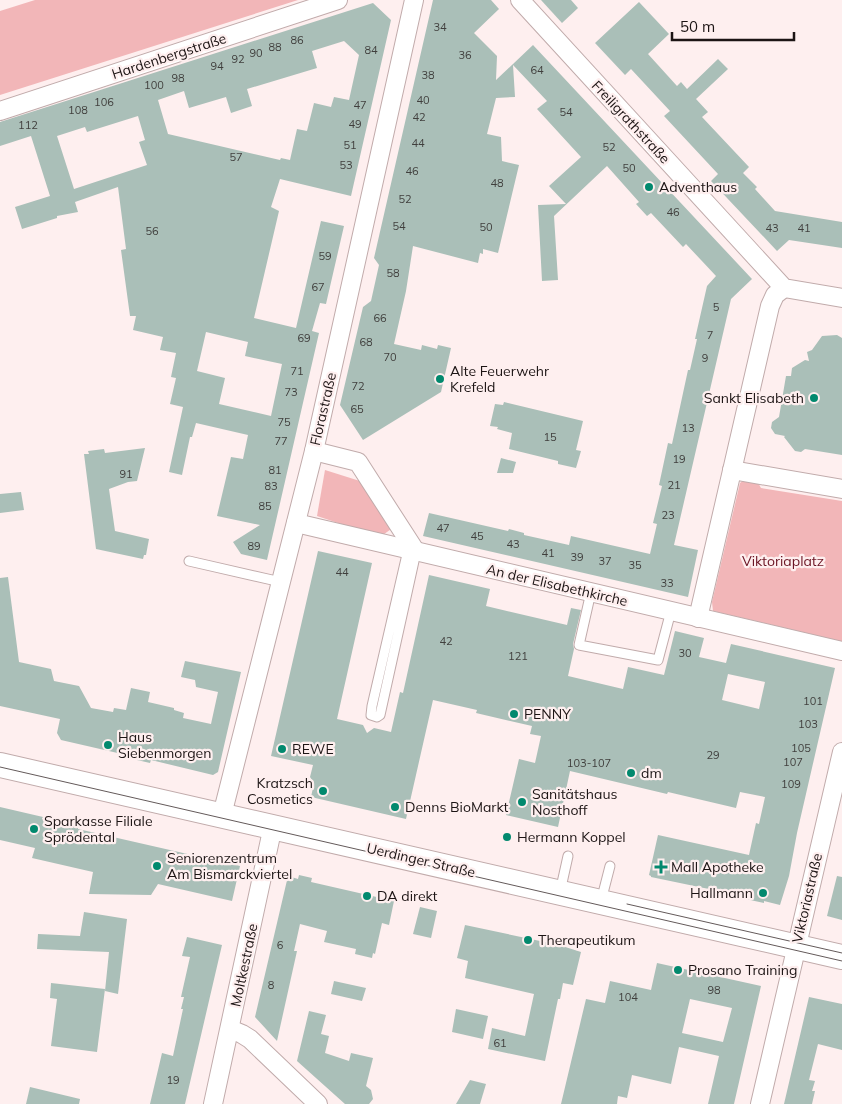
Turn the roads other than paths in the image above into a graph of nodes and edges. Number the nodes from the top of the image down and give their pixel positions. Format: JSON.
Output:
{"nodes":[{"id":1,"x":338,"y":0,"type":"edge"},
{"id":2,"x":414,"y":0,"type":"edge"},
{"id":3,"x":520,"y":0,"type":"edge"},
{"id":4,"x":0,"y":111,"type":"edge"},
{"id":5,"x":784,"y":288,"type":"junction"},
{"id":6,"x":842,"y":298,"type":"edge"},
{"id":7,"x":314,"y":451,"type":"junction"},
{"id":8,"x":732,"y":470,"type":"junction"},
{"id":9,"x":842,"y":488,"type":"edge"},
{"id":10,"x":296,"y":523,"type":"junction"},
{"id":11,"x":412,"y":551,"type":"junction"},
{"id":12,"x":189,"y":561,"type":"dead end"},
{"id":13,"x":282,"y":582,"type":"junction"},
{"id":14,"x":590,"y":592,"type":"junction"},
{"id":15,"x":671,"y":611,"type":"junction"},
{"id":16,"x":698,"y":618,"type":"junction"},
{"id":17,"x":842,"y":651,"type":"edge"},
{"id":18,"x":842,"y":752,"type":"edge"},
{"id":19,"x":0,"y":765,"type":"edge"},
{"id":20,"x":222,"y":815,"type":"junction"},
{"id":21,"x":273,"y":826,"type":"junction"},
{"id":22,"x":568,"y":856,"type":"dead end"},
{"id":23,"x":610,"y":866,"type":"dead end"},
{"id":24,"x":560,"y":892,"type":"junction"},
{"id":25,"x":601,"y":902,"type":"junction"},
{"id":26,"x":796,"y":946,"type":"junction"},
{"id":27,"x":842,"y":957,"type":"edge"},
{"id":28,"x":230,"y":1030,"type":"junction"},
{"id":29,"x":213,"y":1104,"type":"edge"},
{"id":30,"x":318,"y":1104,"type":"edge"},
{"id":31,"x":760,"y":1104,"type":"edge"}],
"edges":[{"from":1,"to":4,"type":"street","name":"Hardenbergstraße"},
{"from":2,"to":7,"type":"street","name":"Florastraße"},
{"from":3,"to":5,"type":"street","name":"Freiligrathstraße"},
{"from":5,"to":6,"type":"street"},
{"from":5,"to":8,"type":"street"},
{"from":7,"to":10,"type":"street","name":"Florastraße"},
{"from":7,"to":11,"type":"street"},
{"from":8,"to":9,"type":"street"},
{"from":8,"to":16,"type":"street"},
{"from":10,"to":11,"type":"street","name":"An der Elisabethkirche"},
{"from":10,"to":13,"type":"street","name":"Florastraße"},
{"from":11,"to":11,"type":"lane"},
{"from":11,"to":14,"type":"street","name":"An der Elisabethkirche"},
{"from":12,"to":13,"type":"lane"},
{"from":13,"to":20,"type":"street","name":"Florastraße"},
{"from":14,"to":15,"type":"street","name":"An der Elisabethkirche"},
{"from":14,"to":15,"type":"lane"},
{"from":15,"to":16,"type":"street","name":"An der Elisabethkirche"},
{"from":16,"to":17,"type":"street"},
{"from":18,"to":26,"type":"street","name":"Viktoriastraße"},
{"from":19,"to":20,"type":"main road","name":"Uerdinger Straße"},
{"from":20,"to":21,"type":"main road","name":"Uerdinger Straße"},
{"from":21,"to":24,"type":"main road","name":"Uerdinger Straße"},
{"from":21,"to":28,"type":"street","name":"Moltkestraße"},
{"from":22,"to":24,"type":"lane"},
{"from":23,"to":25,"type":"lane"},
{"from":24,"to":25,"type":"main road","name":"Uerdinger Straße"},
{"from":25,"to":26,"type":"main road","name":"Uerdinger Straße"},
{"from":26,"to":27,"type":"main road","name":"Uerdinger Straße"},
{"from":26,"to":31,"type":"street","name":"Viktoriastraße"},
{"from":28,"to":29,"type":"street","name":"Moltkestraße"},
{"from":28,"to":30,"type":"street"}]}
